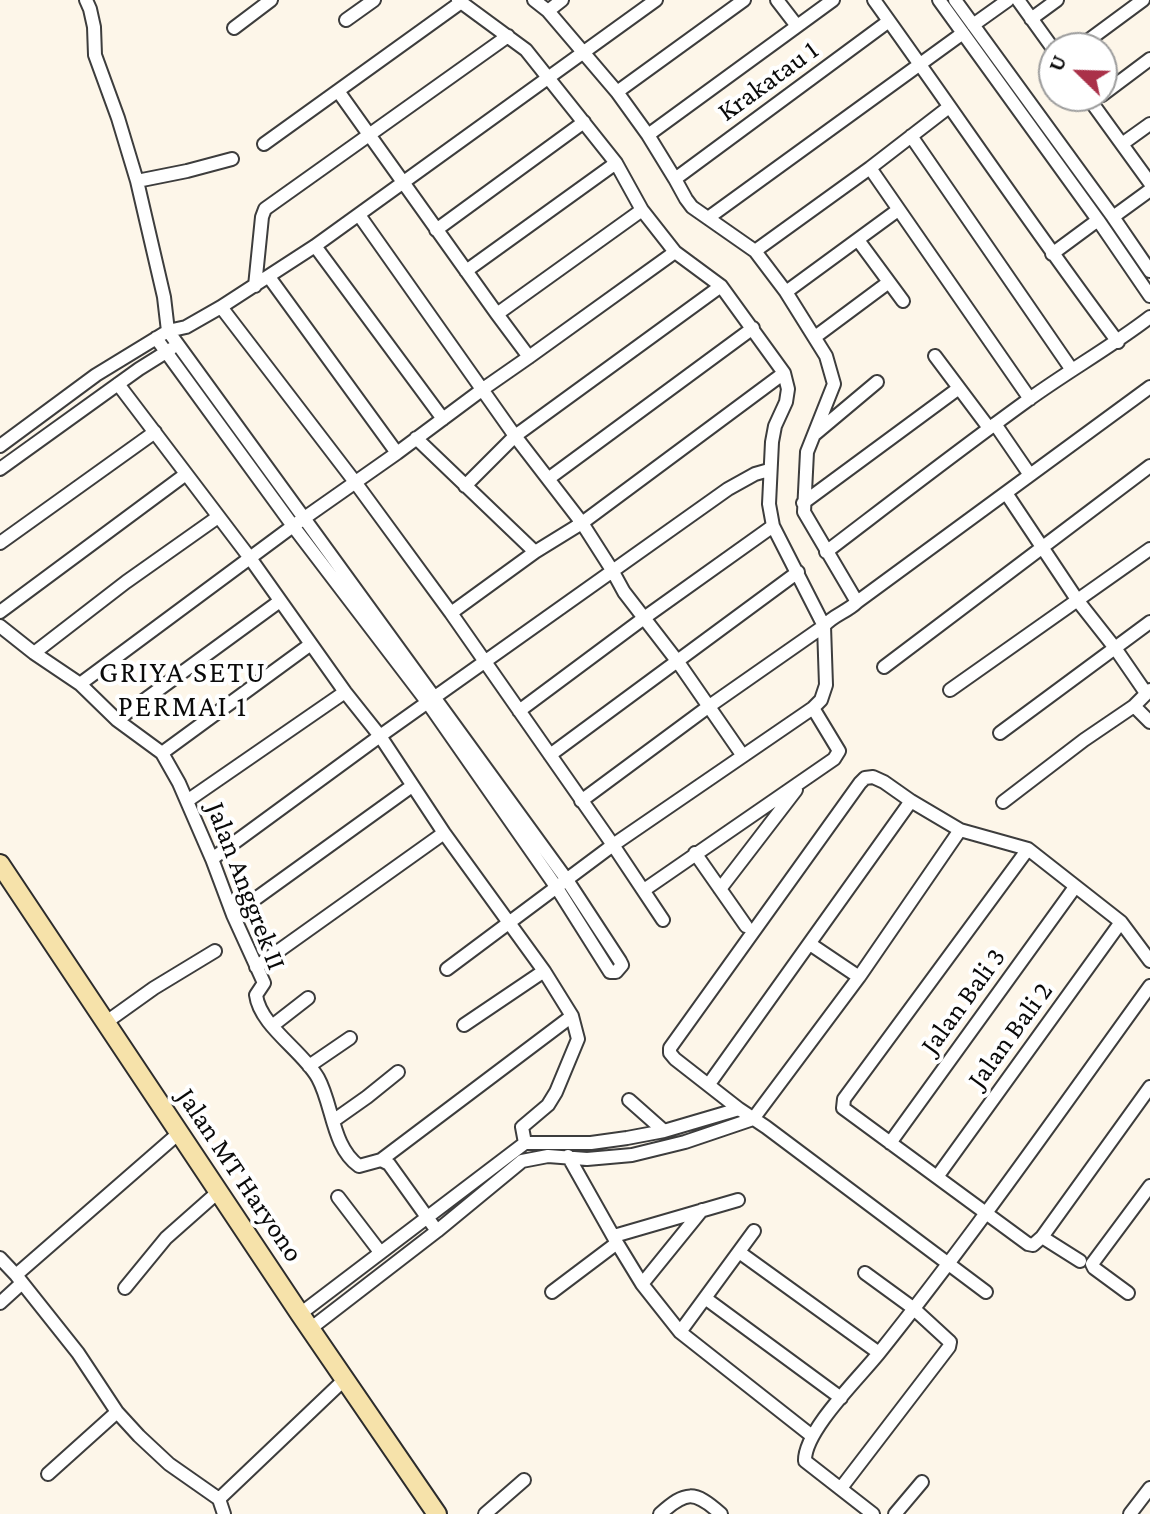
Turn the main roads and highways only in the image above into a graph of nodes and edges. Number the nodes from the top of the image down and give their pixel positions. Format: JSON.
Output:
{"nodes":[{"id":1,"x":0,"y":864,"type":"edge"},
{"id":2,"x":437,"y":1514,"type":"edge"}],
"edges":[{"from":1,"to":2,"type":"main road","name":"Jalan MT Haryono"}]}
